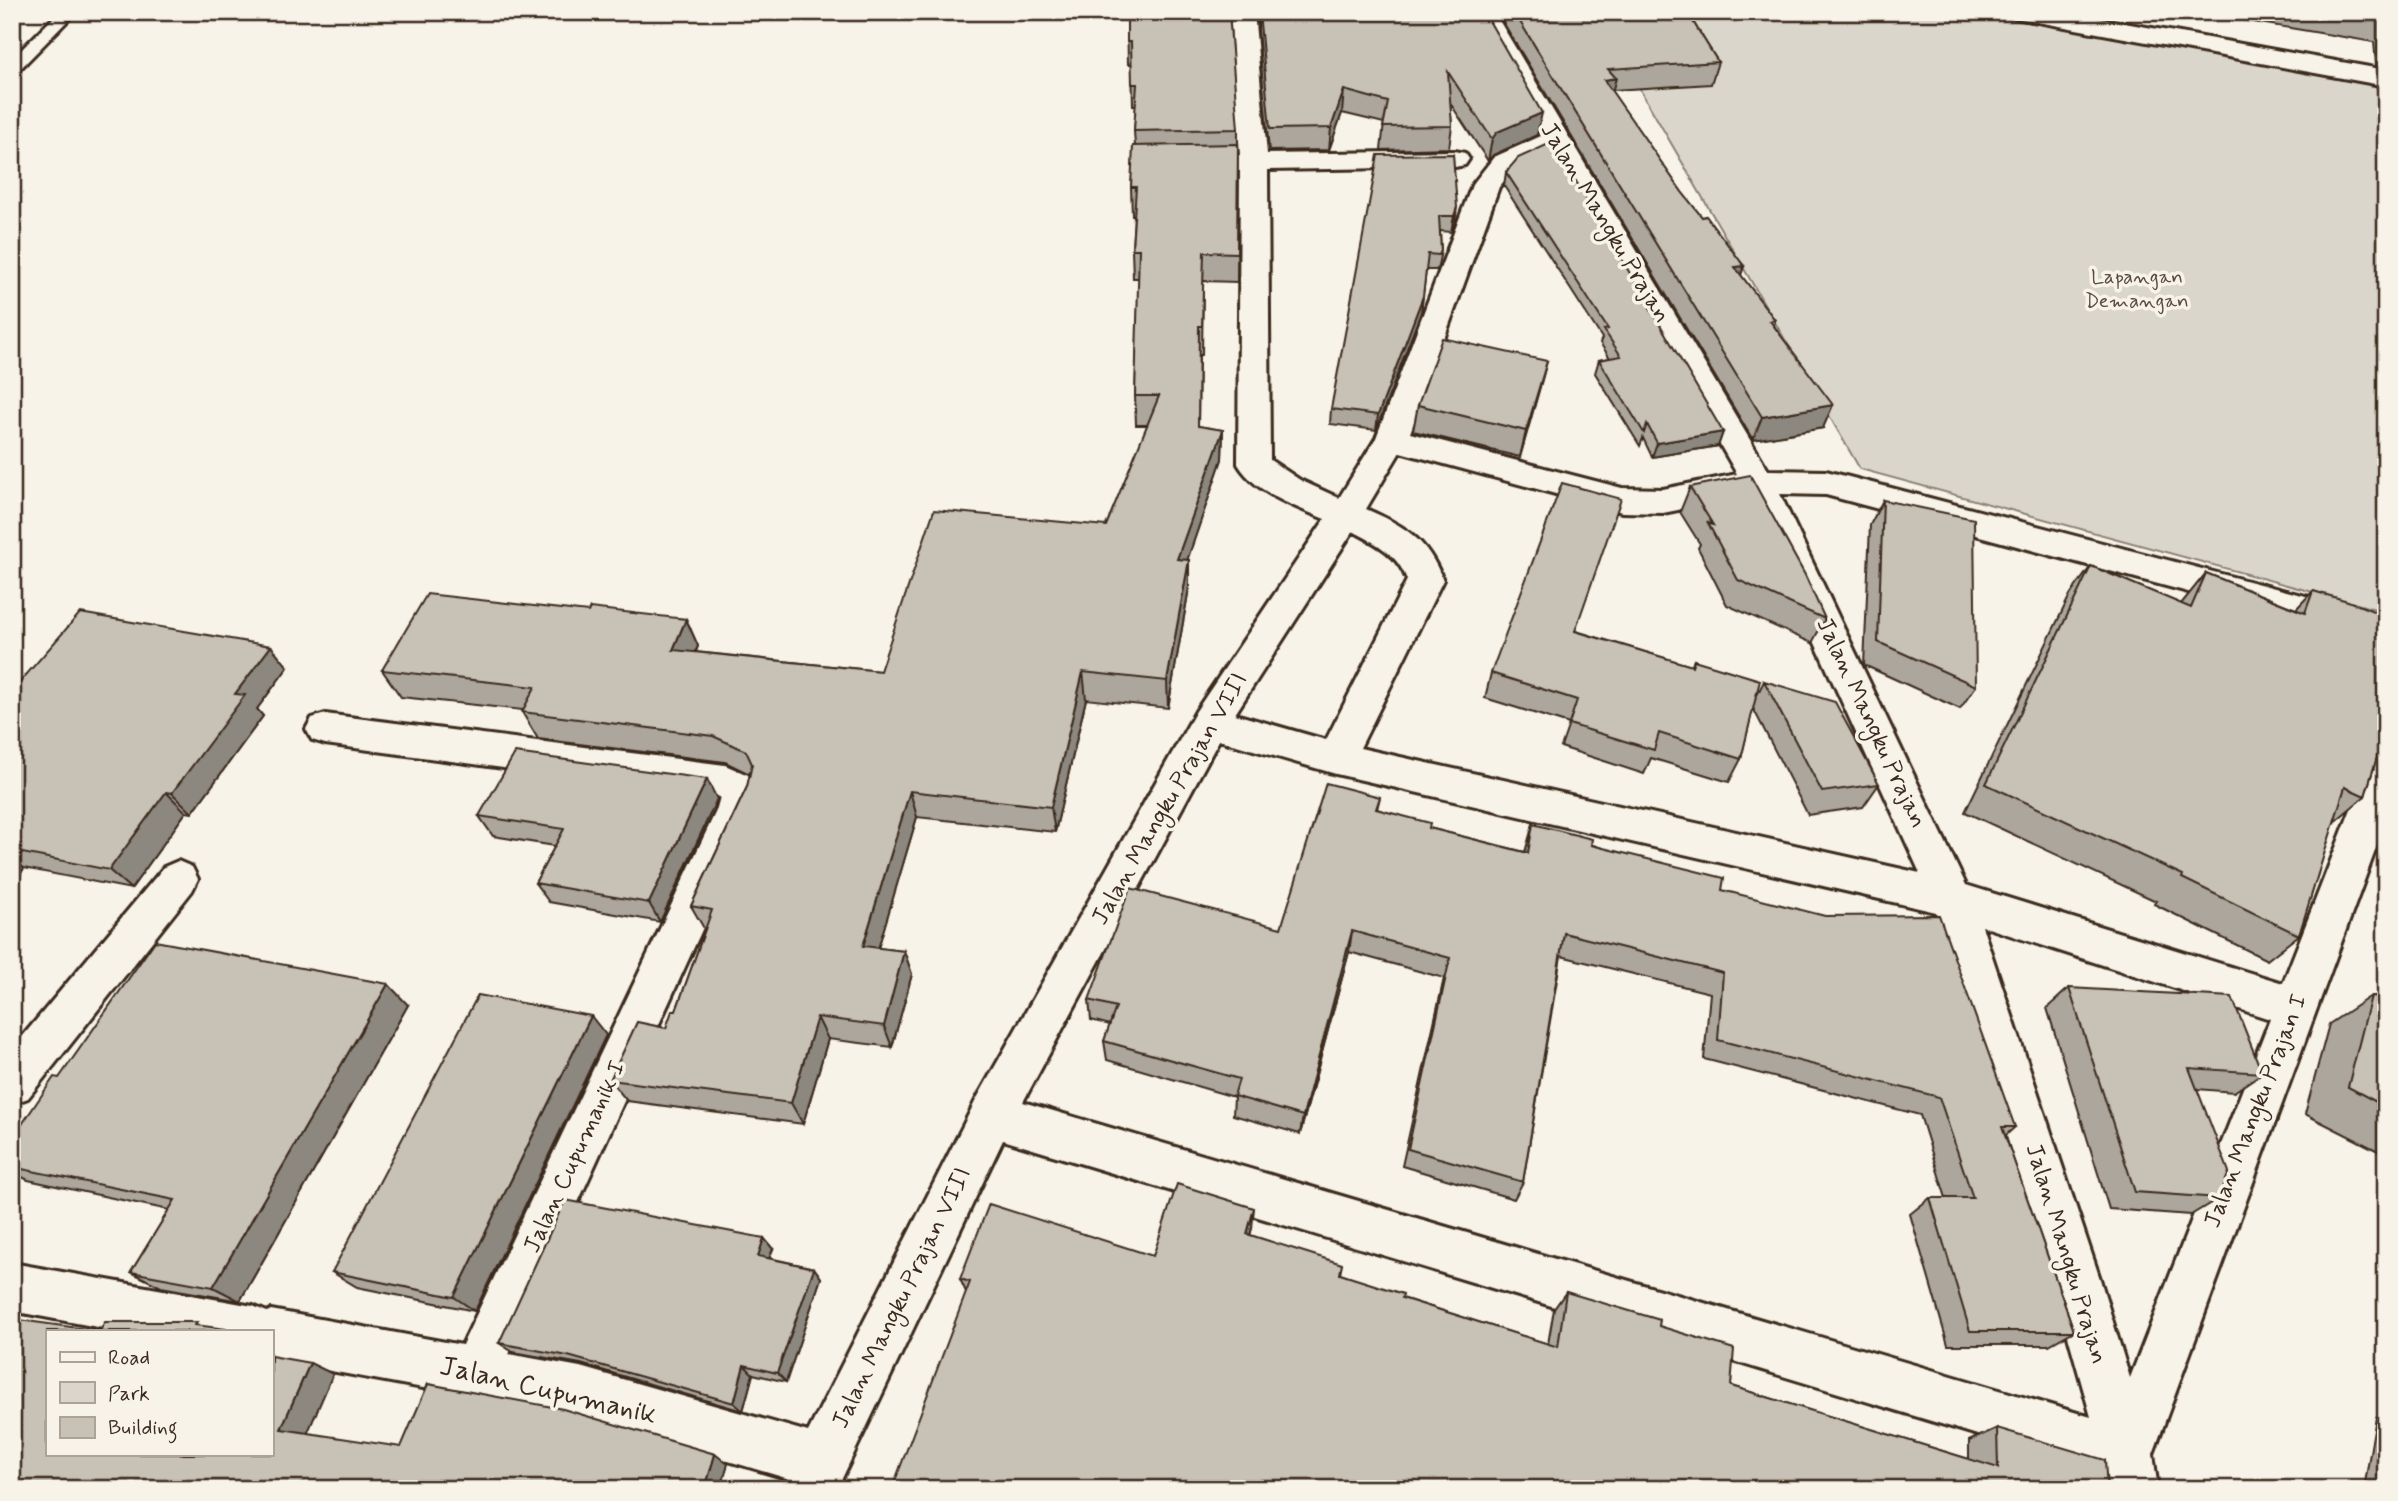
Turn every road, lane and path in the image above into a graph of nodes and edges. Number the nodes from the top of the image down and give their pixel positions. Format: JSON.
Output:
{"nodes":[{"id":1,"x":68,"y":12,"type":"edge"},
{"id":2,"x":1482,"y":12,"type":"edge"},
{"id":3,"x":2021,"y":12,"type":"edge"},
{"id":4,"x":1251,"y":17,"type":"edge"},
{"id":5,"x":12,"y":68,"type":"edge"},
{"id":6,"x":2386,"y":78,"type":"edge"},
{"id":7,"x":1556,"y":139,"type":"junction"},
{"id":8,"x":1455,"y":159,"type":"edge"},
{"id":9,"x":1254,"y":162,"type":"junction"},
{"id":10,"x":1201,"y":163,"type":"edge"},
{"id":11,"x":1392,"y":439,"type":"junction"},
{"id":12,"x":1758,"y":482,"type":"junction"},
{"id":13,"x":1346,"y":514,"type":"junction"},
{"id":14,"x":2386,"y":631,"type":"edge"},
{"id":15,"x":1209,"y":723,"type":"junction"},
{"id":16,"x":325,"y":729,"type":"dead end"},
{"id":17,"x":1336,"y":758,"type":"junction"},
{"id":18,"x":2386,"y":768,"type":"edge"},
{"id":19,"x":178,"y":878,"type":"dead end"},
{"id":20,"x":1952,"y":898,"type":"junction"},
{"id":21,"x":2295,"y":1007,"type":"junction"},
{"id":22,"x":12,"y":1083,"type":"edge"},
{"id":23,"x":992,"y":1115,"type":"junction"},
{"id":24,"x":12,"y":1287,"type":"edge"},
{"id":25,"x":248,"y":1330,"type":"edge"},
{"id":26,"x":273,"y":1335,"type":"edge"},
{"id":27,"x":475,"y":1372,"type":"junction"},
{"id":28,"x":2130,"y":1471,"type":"edge"},
{"id":29,"x":816,"y":1476,"type":"edge"}],
"edges":[{"from":1,"to":5,"type":"lane"},
{"from":2,"to":7,"type":"street","name":"Jalan Mangku Prajan"},
{"from":3,"to":6,"type":"street"},
{"from":4,"to":9,"type":"street"},
{"from":7,"to":11,"type":"street","name":"Jalan Mangku Prajan VIII"},
{"from":7,"to":12,"type":"street","name":"Jalan Mangku Prajan"},
{"from":8,"to":9,"type":"street"},
{"from":9,"to":10,"type":"street"},
{"from":9,"to":13,"type":"street"},
{"from":11,"to":12,"type":"street"},
{"from":11,"to":13,"type":"street","name":"Jalan Mangku Prajan VIII"},
{"from":12,"to":14,"type":"street"},
{"from":12,"to":20,"type":"street","name":"Jalan Mangku Prajan"},
{"from":13,"to":15,"type":"street","name":"Jalan Mangku Prajan VIII"},
{"from":13,"to":17,"type":"street"},
{"from":15,"to":17,"type":"street"},
{"from":15,"to":23,"type":"street","name":"Jalan Mangku Prajan VIII"},
{"from":16,"to":27,"type":"street","name":"Jalan Cupumanik I"},
{"from":17,"to":20,"type":"street"},
{"from":18,"to":21,"type":"street","name":"Jalan Mangku Prajan I"},
{"from":19,"to":22,"type":"street"},
{"from":20,"to":21,"type":"street"},
{"from":20,"to":28,"type":"street","name":"Jalan Mangku Prajan"},
{"from":21,"to":28,"type":"street","name":"Jalan Mangku Prajan I"},
{"from":23,"to":28,"type":"street"},
{"from":23,"to":29,"type":"street","name":"Jalan Mangku Prajan VIII"},
{"from":24,"to":25,"type":"street"},
{"from":26,"to":27,"type":"street","name":"Jalan Cupumanik"},
{"from":27,"to":29,"type":"street","name":"Jalan Cupumanik"}]}
